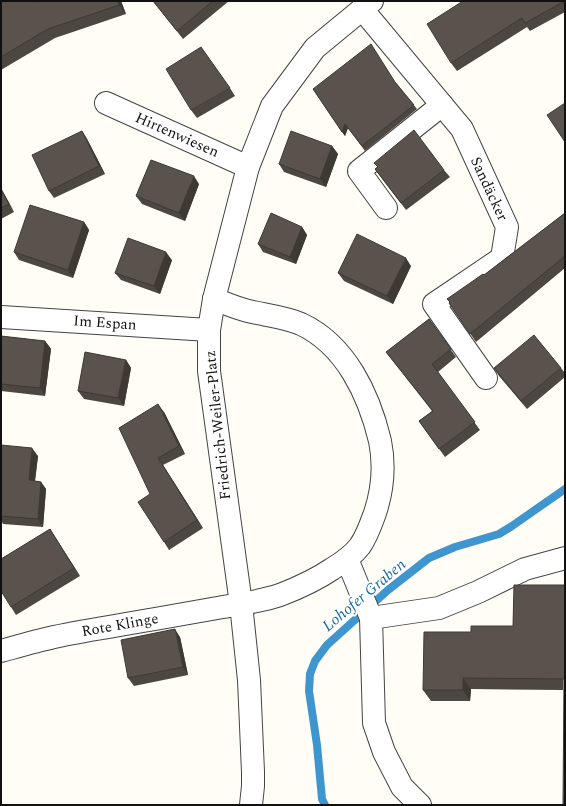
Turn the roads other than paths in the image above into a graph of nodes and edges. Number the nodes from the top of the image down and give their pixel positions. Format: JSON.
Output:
{"nodes":[{"id":1,"x":367,"y":5,"type":"edge"},
{"id":2,"x":106,"y":103,"type":"dead end"},
{"id":3,"x":442,"y":105,"type":"junction"},
{"id":4,"x":248,"y":167,"type":"junction"},
{"id":5,"x":386,"y":208,"type":"dead end"},
{"id":6,"x":214,"y":299,"type":"junction"},
{"id":7,"x":1,"y":317,"type":"edge"},
{"id":8,"x":210,"y":330,"type":"junction"},
{"id":9,"x":486,"y":378,"type":"dead end"},
{"id":10,"x":565,"y":558,"type":"edge"},
{"id":11,"x":347,"y":559,"type":"junction"},
{"id":12,"x":241,"y":604,"type":"junction"},
{"id":13,"x":371,"y":618,"type":"junction"},
{"id":14,"x":1,"y":651,"type":"edge"},
{"id":15,"x":251,"y":805,"type":"edge"},
{"id":16,"x":420,"y":805,"type":"edge"}],
"edges":[{"from":1,"to":3,"type":"street","name":"Sandäcker"},
{"from":1,"to":4,"type":"street","name":"Friedrich-Weiler-Platz"},
{"from":2,"to":4,"type":"street","name":"Hirtenwiesen"},
{"from":3,"to":5,"type":"street"},
{"from":3,"to":9,"type":"street","name":"Sandäcker"},
{"from":4,"to":6,"type":"street","name":"Friedrich-Weiler-Platz"},
{"from":6,"to":8,"type":"street","name":"Friedrich-Weiler-Platz"},
{"from":6,"to":11,"type":"street"},
{"from":7,"to":8,"type":"street","name":"Im Espan"},
{"from":8,"to":12,"type":"street","name":"Friedrich-Weiler-Platz"},
{"from":10,"to":13,"type":"street"},
{"from":11,"to":12,"type":"street"},
{"from":11,"to":13,"type":"street"},
{"from":12,"to":14,"type":"street","name":"Rote Klinge"},
{"from":12,"to":15,"type":"street","name":"Friedrich-Weiler-Platz"},
{"from":13,"to":16,"type":"street"}]}
